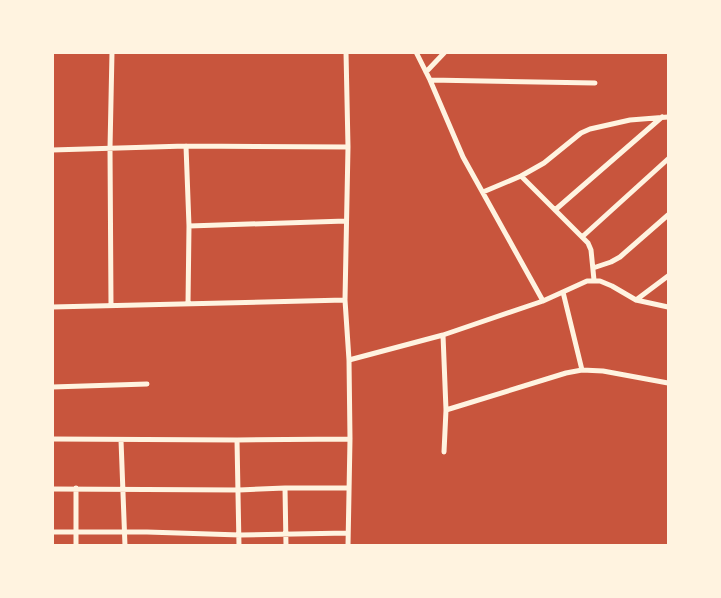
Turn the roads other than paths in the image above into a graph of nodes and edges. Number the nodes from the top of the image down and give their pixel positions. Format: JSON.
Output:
{"nodes":[{"id":1,"x":112,"y":52,"type":"edge"},
{"id":2,"x":346,"y":52,"type":"edge"},
{"id":3,"x":416,"y":52,"type":"edge"},
{"id":4,"x":445,"y":52,"type":"edge"},
{"id":5,"x":426,"y":72,"type":"junction"},
{"id":6,"x":430,"y":80,"type":"junction"},
{"id":7,"x":595,"y":83,"type":"dead end"},
{"id":8,"x":665,"y":117,"type":"edge"},
{"id":9,"x":186,"y":146,"type":"junction"},
{"id":10,"x":348,"y":147,"type":"junction"},
{"id":11,"x":110,"y":148,"type":"junction"},
{"id":12,"x":52,"y":150,"type":"edge"},
{"id":13,"x":668,"y":159,"type":"edge"},
{"id":14,"x":522,"y":176,"type":"junction"},
{"id":15,"x":483,"y":192,"type":"junction"},
{"id":16,"x":555,"y":210,"type":"junction"},
{"id":17,"x":668,"y":215,"type":"edge"},
{"id":18,"x":346,"y":221,"type":"junction"},
{"id":19,"x":189,"y":226,"type":"junction"},
{"id":20,"x":582,"y":237,"type":"junction"},
{"id":21,"x":593,"y":268,"type":"junction"},
{"id":22,"x":668,"y":276,"type":"edge"},
{"id":23,"x":594,"y":280,"type":"junction"},
{"id":24,"x":563,"y":292,"type":"junction"},
{"id":25,"x":346,"y":300,"type":"junction"},
{"id":26,"x":636,"y":300,"type":"junction"},
{"id":27,"x":543,"y":301,"type":"junction"},
{"id":28,"x":188,"y":304,"type":"junction"},
{"id":29,"x":110,"y":305,"type":"junction"},
{"id":30,"x":52,"y":307,"type":"edge"},
{"id":31,"x":668,"y":307,"type":"edge"},
{"id":32,"x":443,"y":335,"type":"junction"},
{"id":33,"x":349,"y":360,"type":"junction"},
{"id":34,"x":582,"y":370,"type":"junction"},
{"id":35,"x":668,"y":383,"type":"edge"},
{"id":36,"x":147,"y":384,"type":"dead end"},
{"id":37,"x":52,"y":387,"type":"edge"},
{"id":38,"x":446,"y":410,"type":"junction"},
{"id":39,"x":52,"y":439,"type":"edge"},
{"id":40,"x":350,"y":439,"type":"junction"},
{"id":41,"x":121,"y":440,"type":"junction"},
{"id":42,"x":237,"y":440,"type":"junction"},
{"id":43,"x":444,"y":452,"type":"dead end"},
{"id":44,"x":76,"y":488,"type":"junction"},
{"id":45,"x":123,"y":488,"type":"junction"},
{"id":46,"x":285,"y":488,"type":"junction"},
{"id":47,"x":349,"y":488,"type":"junction"},
{"id":48,"x":52,"y":489,"type":"edge"},
{"id":49,"x":239,"y":490,"type":"junction"},
{"id":50,"x":52,"y":532,"type":"edge"},
{"id":51,"x":76,"y":532,"type":"junction"},
{"id":52,"x":125,"y":532,"type":"junction"},
{"id":53,"x":348,"y":533,"type":"junction"},
{"id":54,"x":286,"y":534,"type":"junction"},
{"id":55,"x":240,"y":535,"type":"junction"},
{"id":56,"x":76,"y":546,"type":"edge"},
{"id":57,"x":125,"y":546,"type":"edge"},
{"id":58,"x":239,"y":546,"type":"edge"},
{"id":59,"x":286,"y":546,"type":"edge"},
{"id":60,"x":348,"y":546,"type":"edge"}],
"edges":[{"from":1,"to":11,"type":"street"},
{"from":2,"to":10,"type":"street"},
{"from":3,"to":5,"type":"street"},
{"from":4,"to":5,"type":"street"},
{"from":5,"to":6,"type":"street"},
{"from":6,"to":7,"type":"street"},
{"from":6,"to":15,"type":"street"},
{"from":8,"to":14,"type":"street"},
{"from":8,"to":16,"type":"street"},
{"from":9,"to":10,"type":"street"},
{"from":9,"to":11,"type":"street"},
{"from":9,"to":19,"type":"street"},
{"from":10,"to":18,"type":"street"},
{"from":11,"to":12,"type":"street"},
{"from":11,"to":29,"type":"street"},
{"from":13,"to":20,"type":"street"},
{"from":14,"to":15,"type":"street"},
{"from":14,"to":16,"type":"street"},
{"from":15,"to":27,"type":"street"},
{"from":16,"to":20,"type":"street"},
{"from":17,"to":21,"type":"street"},
{"from":18,"to":19,"type":"street"},
{"from":18,"to":25,"type":"street"},
{"from":19,"to":28,"type":"street"},
{"from":20,"to":21,"type":"street"},
{"from":21,"to":23,"type":"street"},
{"from":22,"to":26,"type":"street"},
{"from":23,"to":24,"type":"street"},
{"from":23,"to":26,"type":"street"},
{"from":24,"to":27,"type":"street"},
{"from":24,"to":34,"type":"street"},
{"from":25,"to":28,"type":"street"},
{"from":25,"to":33,"type":"street"},
{"from":26,"to":31,"type":"street"},
{"from":27,"to":32,"type":"street"},
{"from":28,"to":29,"type":"street"},
{"from":29,"to":30,"type":"street"},
{"from":32,"to":33,"type":"street"},
{"from":32,"to":38,"type":"street"},
{"from":33,"to":40,"type":"street"},
{"from":34,"to":35,"type":"street"},
{"from":34,"to":38,"type":"street"},
{"from":36,"to":37,"type":"street"},
{"from":38,"to":43,"type":"street"},
{"from":39,"to":41,"type":"street"},
{"from":40,"to":42,"type":"street"},
{"from":40,"to":47,"type":"street"},
{"from":41,"to":42,"type":"street"},
{"from":41,"to":45,"type":"street"},
{"from":42,"to":49,"type":"street"},
{"from":44,"to":45,"type":"street"},
{"from":44,"to":48,"type":"street"},
{"from":44,"to":51,"type":"street"},
{"from":45,"to":49,"type":"street"},
{"from":45,"to":52,"type":"street"},
{"from":46,"to":47,"type":"street"},
{"from":46,"to":49,"type":"street"},
{"from":46,"to":54,"type":"street"},
{"from":47,"to":53,"type":"street"},
{"from":49,"to":55,"type":"street"},
{"from":50,"to":51,"type":"street"},
{"from":51,"to":52,"type":"street"},
{"from":51,"to":56,"type":"street"},
{"from":52,"to":55,"type":"street"},
{"from":52,"to":57,"type":"street"},
{"from":53,"to":54,"type":"street"},
{"from":53,"to":60,"type":"street"},
{"from":54,"to":55,"type":"street"},
{"from":54,"to":59,"type":"street"},
{"from":55,"to":58,"type":"street"}]}
